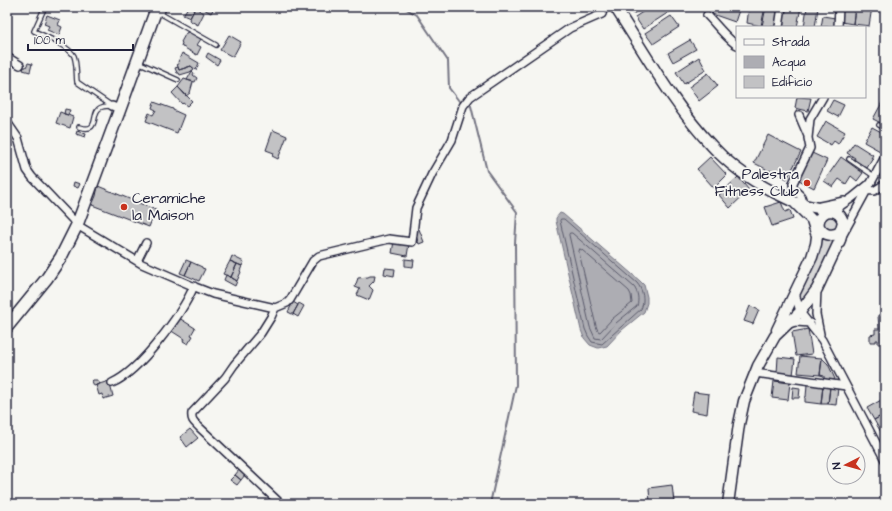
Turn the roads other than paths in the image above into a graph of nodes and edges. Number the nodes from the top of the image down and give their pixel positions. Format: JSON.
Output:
{"nodes":[{"id":1,"x":604,"y":7,"type":"edge"},
{"id":2,"x":615,"y":7,"type":"edge"},
{"id":3,"x":782,"y":7,"type":"edge"},
{"id":4,"x":839,"y":7,"type":"edge"},
{"id":5,"x":160,"y":10,"type":"edge"},
{"id":6,"x":43,"y":11,"type":"dead end"},
{"id":7,"x":707,"y":15,"type":"dead end"},
{"id":8,"x":778,"y":26,"type":"edge"},
{"id":9,"x":838,"y":26,"type":"edge"},
{"id":10,"x":736,"y":44,"type":"edge"},
{"id":11,"x":216,"y":45,"type":"dead end"},
{"id":12,"x":7,"y":57,"type":"edge"},
{"id":13,"x":137,"y":61,"type":"junction"},
{"id":14,"x":20,"y":65,"type":"dead end"},
{"id":15,"x":178,"y":80,"type":"dead end"},
{"id":16,"x":822,"y":98,"type":"edge"},
{"id":17,"x":116,"y":108,"type":"junction"},
{"id":18,"x":799,"y":115,"type":"dead end"},
{"id":19,"x":7,"y":122,"type":"edge"},
{"id":20,"x":879,"y":126,"type":"dead end"},
{"id":21,"x":79,"y":127,"type":"dead end"},
{"id":22,"x":885,"y":128,"type":"edge"},
{"id":23,"x":808,"y":138,"type":"junction"},
{"id":24,"x":885,"y":157,"type":"edge"},
{"id":25,"x":849,"y":159,"type":"dead end"},
{"id":26,"x":873,"y":178,"type":"junction"},
{"id":27,"x":885,"y":184,"type":"edge"},
{"id":28,"x":864,"y":190,"type":"junction"},
{"id":29,"x":852,"y":198,"type":"junction"},
{"id":30,"x":792,"y":201,"type":"junction"},
{"id":31,"x":802,"y":204,"type":"junction"},
{"id":32,"x":816,"y":207,"type":"junction"},
{"id":33,"x":831,"y":211,"type":"junction"},
{"id":34,"x":855,"y":213,"type":"junction"},
{"id":35,"x":78,"y":223,"type":"junction"},
{"id":36,"x":842,"y":227,"type":"junction"},
{"id":37,"x":818,"y":229,"type":"junction"},
{"id":38,"x":840,"y":240,"type":"junction"},
{"id":39,"x":146,"y":243,"type":"dead end"},
{"id":40,"x":137,"y":261,"type":"junction"},
{"id":41,"x":194,"y":286,"type":"junction"},
{"id":42,"x":817,"y":289,"type":"junction"},
{"id":43,"x":795,"y":293,"type":"junction"},
{"id":44,"x":275,"y":308,"type":"junction"},
{"id":45,"x":800,"y":312,"type":"junction"},
{"id":46,"x":810,"y":324,"type":"junction"},
{"id":47,"x":787,"y":325,"type":"junction"},
{"id":48,"x":7,"y":327,"type":"edge"},
{"id":49,"x":775,"y":336,"type":"junction"},
{"id":50,"x":822,"y":340,"type":"junction"},
{"id":51,"x":755,"y":374,"type":"junction"},
{"id":52,"x":112,"y":383,"type":"dead end"},
{"id":53,"x":846,"y":386,"type":"junction"},
{"id":54,"x":884,"y":455,"type":"edge"},
{"id":55,"x":281,"y":504,"type":"edge"},
{"id":56,"x":728,"y":504,"type":"edge"}],
"edges":[{"from":1,"to":44,"type":"street"},
{"from":2,"to":30,"type":"street"},
{"from":3,"to":8,"type":"street"},
{"from":4,"to":9,"type":"street"},
{"from":5,"to":11,"type":"lane"},
{"from":5,"to":13,"type":"main road"},
{"from":6,"to":17,"type":"lane"},
{"from":7,"to":10,"type":"street"},
{"from":12,"to":14,"type":"street"},
{"from":13,"to":15,"type":"lane"},
{"from":13,"to":17,"type":"main road"},
{"from":16,"to":23,"type":"street"},
{"from":17,"to":21,"type":"lane"},
{"from":17,"to":35,"type":"main road"},
{"from":18,"to":23,"type":"street"},
{"from":19,"to":35,"type":"street"},
{"from":20,"to":22,"type":"lane"},
{"from":23,"to":31,"type":"street"},
{"from":24,"to":26,"type":"street"},
{"from":25,"to":26,"type":"lane"},
{"from":26,"to":28,"type":"street"},
{"from":27,"to":28,"type":"street"},
{"from":28,"to":29,"type":"street"},
{"from":28,"to":34,"type":"street"},
{"from":29,"to":32,"type":"street"},
{"from":29,"to":33,"type":"street"},
{"from":30,"to":31,"type":"street"},
{"from":30,"to":37,"type":"street"},
{"from":31,"to":32,"type":"street"},
{"from":32,"to":33,"type":"street"},
{"from":33,"to":36,"type":"street"},
{"from":33,"to":37,"type":"street"},
{"from":34,"to":36,"type":"street"},
{"from":34,"to":38,"type":"street"},
{"from":35,"to":40,"type":"street"},
{"from":35,"to":48,"type":"main road"},
{"from":36,"to":37,"type":"street"},
{"from":36,"to":38,"type":"street"},
{"from":37,"to":43,"type":"street"},
{"from":38,"to":42,"type":"street"},
{"from":39,"to":40,"type":"street"},
{"from":40,"to":41,"type":"street"},
{"from":41,"to":44,"type":"street"},
{"from":41,"to":52,"type":"street"},
{"from":42,"to":45,"type":"street"},
{"from":42,"to":50,"type":"street"},
{"from":43,"to":45,"type":"street"},
{"from":43,"to":49,"type":"street"},
{"from":44,"to":55,"type":"street"},
{"from":45,"to":46,"type":"street"},
{"from":45,"to":47,"type":"street"},
{"from":46,"to":47,"type":"street"},
{"from":46,"to":50,"type":"street"},
{"from":47,"to":49,"type":"street"},
{"from":49,"to":51,"type":"street"},
{"from":50,"to":53,"type":"street"},
{"from":51,"to":53,"type":"street"},
{"from":51,"to":56,"type":"street"},
{"from":53,"to":54,"type":"street"}]}
